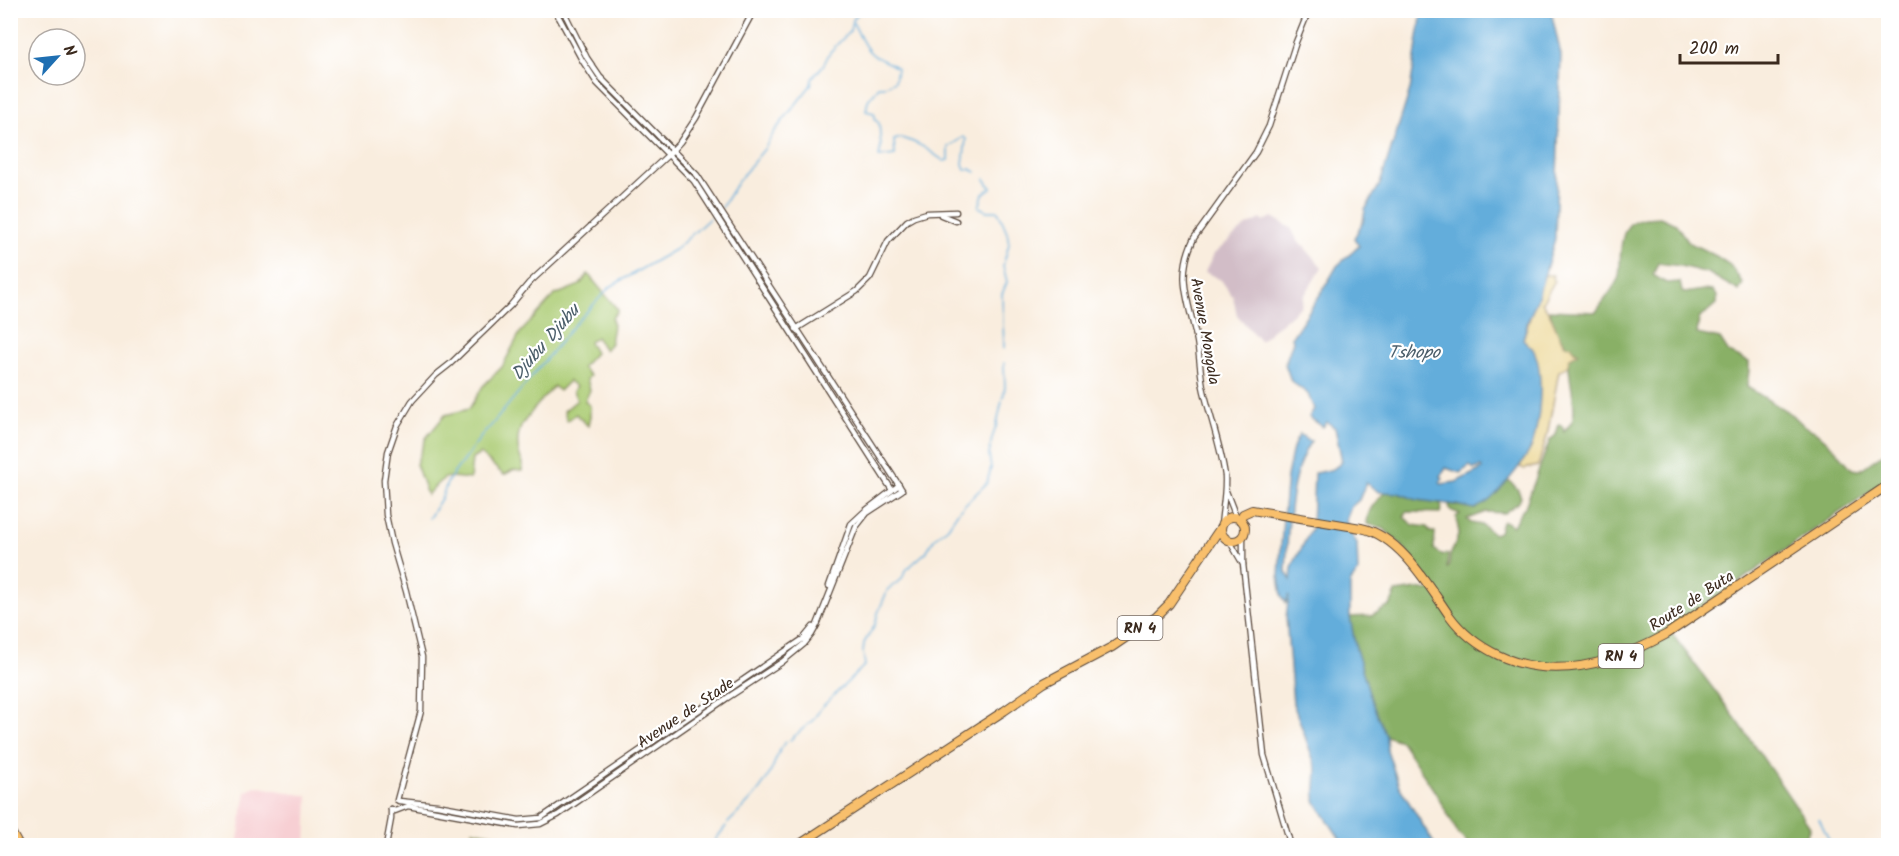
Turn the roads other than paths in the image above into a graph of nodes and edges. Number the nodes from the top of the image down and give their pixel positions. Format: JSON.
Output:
{"nodes":[{"id":1,"x":555,"y":10,"type":"edge"},
{"id":2,"x":563,"y":10,"type":"edge"},
{"id":3,"x":754,"y":10,"type":"edge"},
{"id":4,"x":1309,"y":10,"type":"edge"},
{"id":5,"x":670,"y":153,"type":"junction"},
{"id":6,"x":956,"y":212,"type":"dead end"},
{"id":7,"x":938,"y":213,"type":"junction"},
{"id":8,"x":956,"y":221,"type":"dead end"},
{"id":9,"x":794,"y":331,"type":"junction"},
{"id":10,"x":1888,"y":485,"type":"edge"},
{"id":11,"x":901,"y":488,"type":"junction"},
{"id":12,"x":891,"y":490,"type":"junction"},
{"id":13,"x":1226,"y":491,"type":"junction"},
{"id":14,"x":895,"y":495,"type":"junction"},
{"id":15,"x":1238,"y":518,"type":"junction"},
{"id":16,"x":1221,"y":527,"type":"junction"},
{"id":17,"x":1243,"y":536,"type":"junction"},
{"id":18,"x":1228,"y":540,"type":"junction"},
{"id":19,"x":1210,"y":544,"type":"junction"},
{"id":20,"x":1243,"y":564,"type":"junction"},
{"id":21,"x":398,"y":800,"type":"junction"},
{"id":22,"x":438,"y":808,"type":"junction"},
{"id":23,"x":391,"y":809,"type":"junction"},
{"id":24,"x":399,"y":809,"type":"junction"},
{"id":25,"x":391,"y":819,"type":"junction"},
{"id":26,"x":10,"y":828,"type":"edge"},
{"id":27,"x":20,"y":846,"type":"edge"},
{"id":28,"x":386,"y":846,"type":"edge"},
{"id":29,"x":797,"y":846,"type":"edge"},
{"id":30,"x":1291,"y":846,"type":"edge"}],
"edges":[{"from":1,"to":5,"type":"street"},
{"from":2,"to":5,"type":"street"},
{"from":3,"to":5,"type":"street"},
{"from":4,"to":13,"type":"street","name":"Avenue Mongala"},
{"from":5,"to":9,"type":"street"},
{"from":5,"to":21,"type":"street"},
{"from":6,"to":7,"type":"street"},
{"from":7,"to":8,"type":"street"},
{"from":7,"to":9,"type":"street"},
{"from":9,"to":11,"type":"street"},
{"from":9,"to":12,"type":"street"},
{"from":10,"to":15,"type":"highway","name":"Route de Buta","number":"RN 4"},
{"from":11,"to":12,"type":"street"},
{"from":11,"to":14,"type":"street","name":"Avenue de Stade"},
{"from":12,"to":14,"type":"street"},
{"from":12,"to":22,"type":"street"},
{"from":13,"to":15,"type":"street"},
{"from":13,"to":16,"type":"street"},
{"from":14,"to":22,"type":"street","name":"Avenue de Stade"},
{"from":15,"to":16,"type":"highway","number":"RN 4"},
{"from":15,"to":17,"type":"highway"},
{"from":16,"to":18,"type":"highway"},
{"from":16,"to":19,"type":"highway","number":"RN 4"},
{"from":17,"to":18,"type":"highway"},
{"from":17,"to":20,"type":"street"},
{"from":18,"to":19,"type":"highway"},
{"from":18,"to":20,"type":"street"},
{"from":19,"to":29,"type":"highway","number":"RN 4"},
{"from":20,"to":30,"type":"street"},
{"from":21,"to":22,"type":"street"},
{"from":21,"to":23,"type":"street"},
{"from":21,"to":24,"type":"street"},
{"from":22,"to":24,"type":"street","name":"Avenue de Stade"},
{"from":23,"to":24,"type":"street","name":"Avenue de Stade"},
{"from":23,"to":25,"type":"street"},
{"from":24,"to":25,"type":"street"},
{"from":25,"to":28,"type":"street"},
{"from":26,"to":27,"type":"main road"}]}
